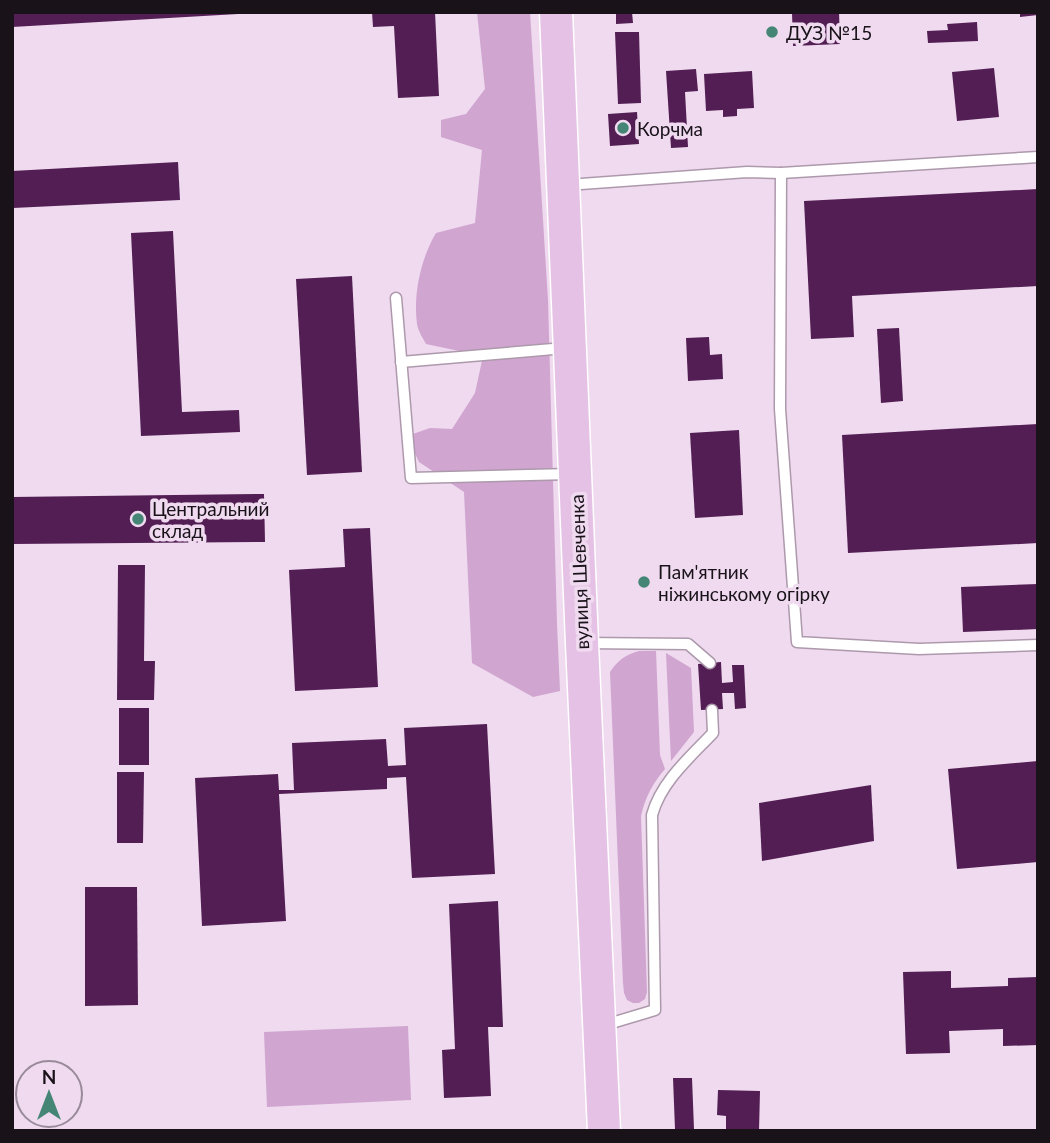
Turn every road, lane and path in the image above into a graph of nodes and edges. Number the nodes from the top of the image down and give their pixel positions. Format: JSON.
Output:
{"nodes":[{"id":1,"x":556,"y":12,"type":"edge"},
{"id":2,"x":1038,"y":157,"type":"edge"},
{"id":3,"x":782,"y":173,"type":"junction"},
{"id":4,"x":563,"y":185,"type":"junction"},
{"id":5,"x":396,"y":298,"type":"dead end"},
{"id":6,"x":569,"y":348,"type":"junction"},
{"id":7,"x":401,"y":362,"type":"junction"},
{"id":8,"x":575,"y":474,"type":"junction"},
{"id":9,"x":582,"y":643,"type":"junction"},
{"id":10,"x":1038,"y":645,"type":"edge"},
{"id":11,"x":710,"y":663,"type":"dead end"},
{"id":12,"x":712,"y":710,"type":"dead end"},
{"id":13,"x":601,"y":1026,"type":"junction"},
{"id":14,"x":604,"y":1131,"type":"edge"}],
"edges":[{"from":1,"to":4,"type":"main road","name":"вулиця Шевченка"},
{"from":2,"to":3,"type":"lane"},
{"from":3,"to":4,"type":"lane"},
{"from":3,"to":10,"type":"lane"},
{"from":4,"to":6,"type":"main road","name":"вулиця Шевченка"},
{"from":5,"to":7,"type":"lane"},
{"from":6,"to":7,"type":"lane"},
{"from":6,"to":8,"type":"main road","name":"вулиця Шевченка"},
{"from":7,"to":8,"type":"lane"},
{"from":8,"to":9,"type":"main road","name":"вулиця Шевченка"},
{"from":9,"to":11,"type":"lane"},
{"from":9,"to":13,"type":"main road","name":"вулиця Шевченка"},
{"from":12,"to":13,"type":"lane"},
{"from":13,"to":14,"type":"main road","name":"вулиця Шевченка"}]}
